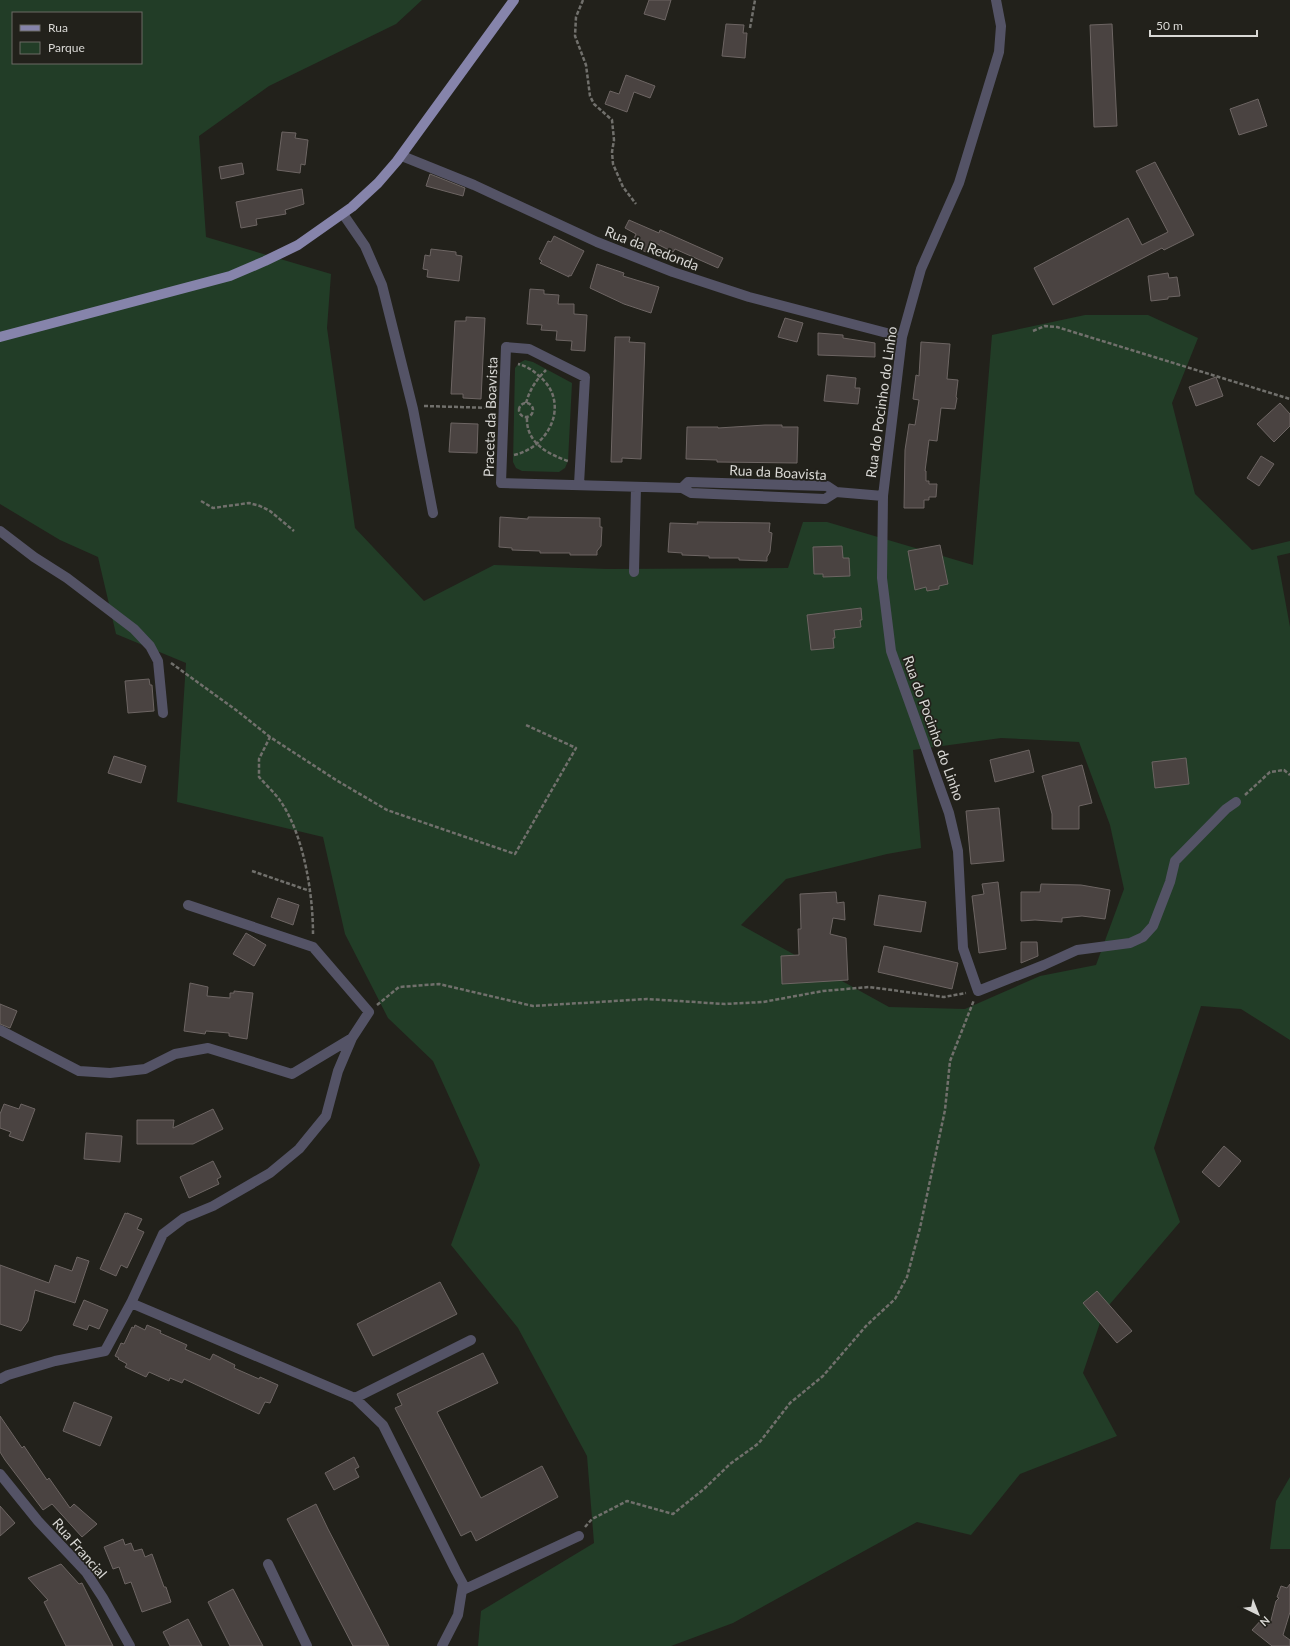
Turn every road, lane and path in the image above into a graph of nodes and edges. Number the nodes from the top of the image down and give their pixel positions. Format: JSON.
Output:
{"nodes":[{"id":1,"x":514,"y":0,"type":"edge"},
{"id":2,"x":583,"y":0,"type":"edge"},
{"id":3,"x":755,"y":0,"type":"edge"},
{"id":4,"x":996,"y":0,"type":"edge"},
{"id":5,"x":750,"y":28,"type":"dead end"},
{"id":6,"x":402,"y":156,"type":"junction"},
{"id":7,"x":636,"y":204,"type":"dead end"},
{"id":8,"x":343,"y":214,"type":"junction"},
{"id":9,"x":1033,"y":331,"type":"dead end"},
{"id":10,"x":0,"y":337,"type":"edge"},
{"id":11,"x":902,"y":337,"type":"junction"},
{"id":12,"x":518,"y":364,"type":"dead end"},
{"id":13,"x":546,"y":369,"type":"dead end"},
{"id":14,"x":540,"y":376,"type":"junction"},
{"id":15,"x":1290,"y":399,"type":"edge"},
{"id":16,"x":526,"y":403,"type":"junction"},
{"id":17,"x":412,"y":405,"type":"junction"},
{"id":18,"x":504,"y":408,"type":"junction"},
{"id":19,"x":527,"y":418,"type":"junction"},
{"id":20,"x":538,"y":444,"type":"junction"},
{"id":21,"x":514,"y":455,"type":"dead end"},
{"id":22,"x":568,"y":461,"type":"dead end"},
{"id":23,"x":579,"y":484,"type":"junction"},
{"id":24,"x":636,"y":486,"type":"junction"},
{"id":25,"x":883,"y":496,"type":"junction"},
{"id":26,"x":201,"y":502,"type":"dead end"},
{"id":27,"x":434,"y":513,"type":"dead end"},
{"id":28,"x":0,"y":531,"type":"edge"},
{"id":29,"x":294,"y":531,"type":"dead end"},
{"id":30,"x":634,"y":572,"type":"dead end"},
{"id":31,"x":167,"y":660,"type":"dead end"},
{"id":32,"x":164,"y":713,"type":"dead end"},
{"id":33,"x":526,"y":725,"type":"dead end"},
{"id":34,"x":270,"y":738,"type":"junction"},
{"id":35,"x":1290,"y":775,"type":"edge"},
{"id":36,"x":1236,"y":802,"type":"joint"},
{"id":37,"x":252,"y":872,"type":"dead end"},
{"id":38,"x":310,"y":891,"type":"junction"},
{"id":39,"x":188,"y":905,"type":"dead end"},
{"id":40,"x":313,"y":947,"type":"junction"},
{"id":41,"x":978,"y":991,"type":"junction"},
{"id":42,"x":369,"y":1012,"type":"junction"},
{"id":43,"x":0,"y":1030,"type":"edge"},
{"id":44,"x":352,"y":1038,"type":"junction"},
{"id":45,"x":131,"y":1303,"type":"junction"},
{"id":46,"x":471,"y":1340,"type":"dead end"},
{"id":47,"x":0,"y":1379,"type":"edge"},
{"id":48,"x":356,"y":1398,"type":"junction"},
{"id":49,"x":0,"y":1474,"type":"edge"},
{"id":50,"x":579,"y":1536,"type":"joint"},
{"id":51,"x":268,"y":1564,"type":"dead end"},
{"id":52,"x":462,"y":1590,"type":"junction"},
{"id":53,"x":130,"y":1646,"type":"edge"},
{"id":54,"x":307,"y":1646,"type":"edge"},
{"id":55,"x":442,"y":1646,"type":"edge"}],
"edges":[{"from":1,"to":6,"type":"main road"},
{"from":2,"to":7,"type":"path"},
{"from":3,"to":5,"type":"path"},
{"from":4,"to":11,"type":"street","name":"Rua do Pocinho do Linho"},
{"from":6,"to":8,"type":"main road"},
{"from":6,"to":11,"type":"street","name":"Rua da Redonda"},
{"from":8,"to":10,"type":"main road"},
{"from":8,"to":17,"type":"street"},
{"from":9,"to":15,"type":"path"},
{"from":11,"to":25,"type":"street","name":"Rua do Pocinho do Linho"},
{"from":12,"to":14,"type":"path"},
{"from":13,"to":14,"type":"path"},
{"from":14,"to":16,"type":"path"},
{"from":14,"to":20,"type":"path"},
{"from":16,"to":19,"type":"path"},
{"from":16,"to":19,"type":"path"},
{"from":17,"to":18,"type":"path"},
{"from":17,"to":27,"type":"street"},
{"from":18,"to":23,"type":"street","name":"Praceta da Boavista"},
{"from":18,"to":23,"type":"street","name":"Praceta da Boavista"},
{"from":19,"to":20,"type":"path"},
{"from":20,"to":21,"type":"path"},
{"from":20,"to":22,"type":"path"},
{"from":23,"to":24,"type":"street","name":"Rua da Boavista"},
{"from":24,"to":25,"type":"street","name":"Rua da Boavista"},
{"from":24,"to":30,"type":"street"},
{"from":25,"to":41,"type":"street","name":"Rua do Pocinho do Linho"},
{"from":26,"to":29,"type":"path"},
{"from":28,"to":32,"type":"street"},
{"from":31,"to":34,"type":"path"},
{"from":33,"to":34,"type":"path"},
{"from":34,"to":38,"type":"path"},
{"from":35,"to":36,"type":"path"},
{"from":36,"to":41,"type":"street"},
{"from":37,"to":38,"type":"path"},
{"from":38,"to":40,"type":"path"},
{"from":39,"to":40,"type":"street"},
{"from":40,"to":42,"type":"street"},
{"from":41,"to":42,"type":"path"},
{"from":41,"to":50,"type":"path"},
{"from":42,"to":44,"type":"street"},
{"from":43,"to":44,"type":"street"},
{"from":44,"to":45,"type":"street"},
{"from":45,"to":47,"type":"street"},
{"from":45,"to":48,"type":"street"},
{"from":46,"to":48,"type":"street"},
{"from":48,"to":52,"type":"street"},
{"from":49,"to":53,"type":"street","name":"Rua Francial"},
{"from":50,"to":52,"type":"street"},
{"from":51,"to":54,"type":"street"},
{"from":52,"to":55,"type":"street"}]}
